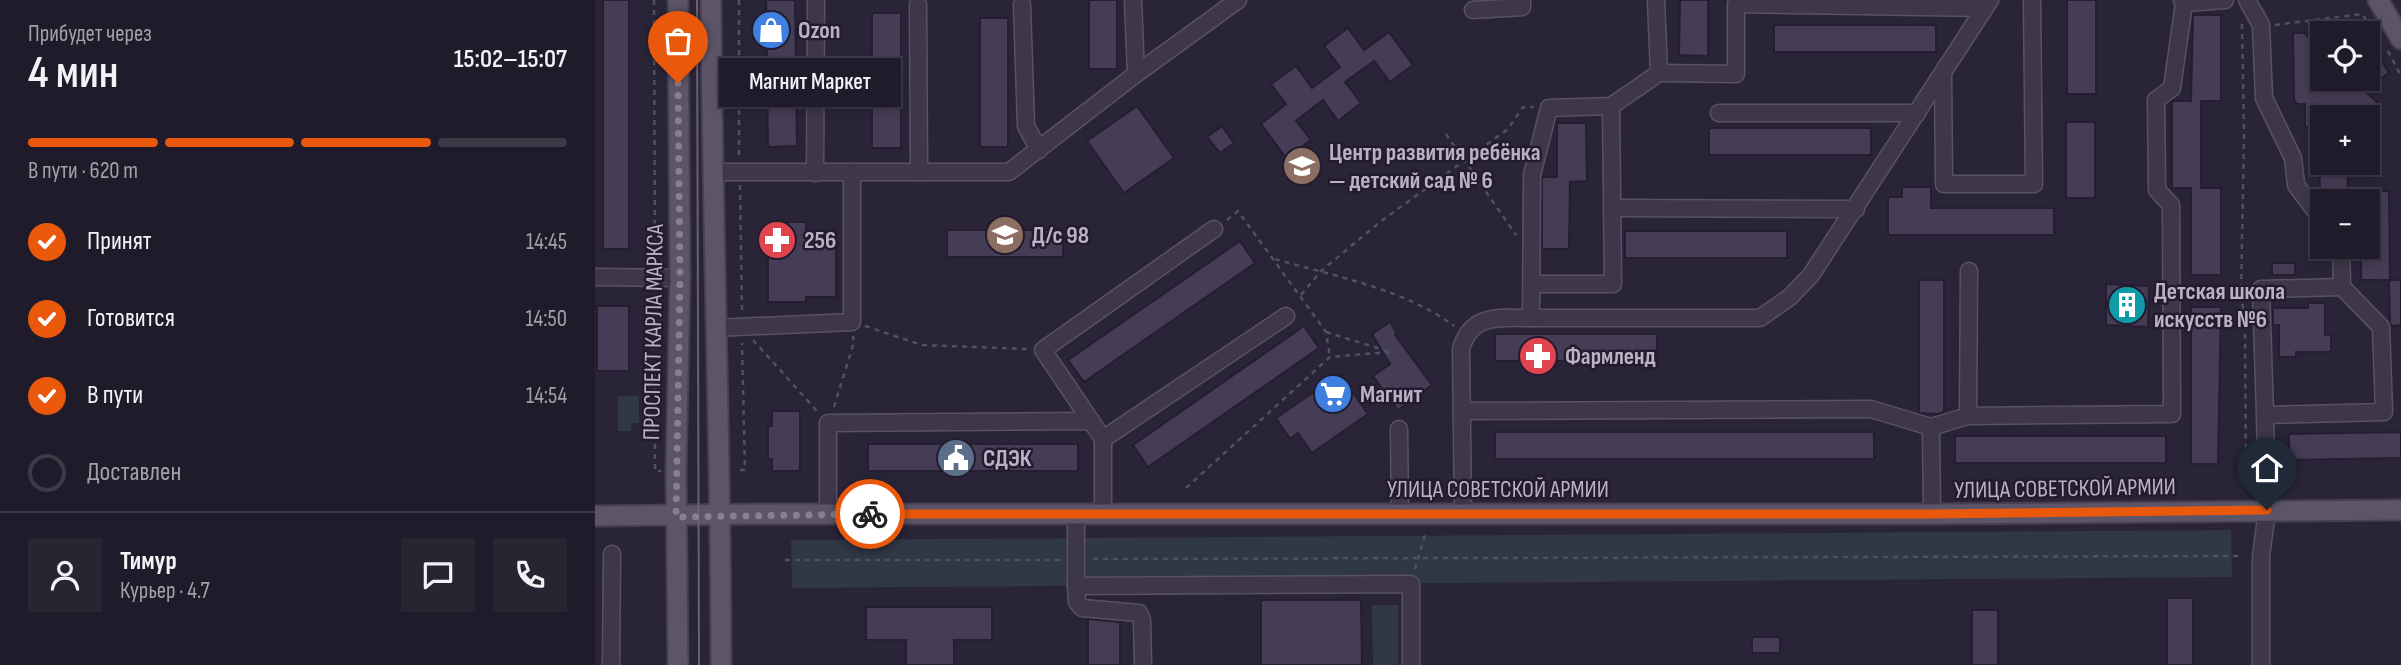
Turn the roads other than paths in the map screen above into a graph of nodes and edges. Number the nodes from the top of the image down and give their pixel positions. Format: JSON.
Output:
{"nodes":[{"id":1,"x":678,"y":0,"type":"edge"},
{"id":2,"x":711,"y":0,"type":"edge"},
{"id":3,"x":816,"y":0,"type":"edge"},
{"id":4,"x":1133,"y":0,"type":"edge"},
{"id":5,"x":1238,"y":0,"type":"edge"},
{"id":6,"x":1522,"y":0,"type":"edge"},
{"id":7,"x":1656,"y":0,"type":"edge"},
{"id":8,"x":2032,"y":0,"type":"edge"},
{"id":9,"x":2225,"y":0,"type":"edge"},
{"id":10,"x":2247,"y":0,"type":"edge"},
{"id":11,"x":2378,"y":0,"type":"edge"},
{"id":12,"x":1736,"y":2,"type":"edge"},
{"id":13,"x":2183,"y":2,"type":"edge"},
{"id":14,"x":1987,"y":4,"type":"edge"},
{"id":15,"x":918,"y":5,"type":"dead end"},
{"id":16,"x":1022,"y":5,"type":"dead end"},
{"id":17,"x":1473,"y":10,"type":"dead end"},
{"id":18,"x":2401,"y":39,"type":"edge"},
{"id":19,"x":1659,"y":73,"type":"junction"},
{"id":20,"x":1943,"y":73,"type":"junction"},
{"id":21,"x":1136,"y":74,"type":"junction"},
{"id":22,"x":1611,"y":106,"type":"junction"},
{"id":23,"x":1719,"y":113,"type":"dead end"},
{"id":24,"x":1917,"y":113,"type":"junction"},
{"id":25,"x":1039,"y":150,"type":"junction"},
{"id":26,"x":712,"y":172,"type":"junction"},
{"id":27,"x":919,"y":172,"type":"junction"},
{"id":28,"x":815,"y":173,"type":"junction"},
{"id":29,"x":852,"y":174,"type":"junction"},
{"id":30,"x":2310,"y":204,"type":"edge"},
{"id":31,"x":1612,"y":208,"type":"junction"},
{"id":32,"x":1856,"y":209,"type":"junction"},
{"id":33,"x":1215,"y":229,"type":"dead end"},
{"id":34,"x":2341,"y":259,"type":"edge"},
{"id":35,"x":1969,"y":271,"type":"dead end"},
{"id":36,"x":595,"y":277,"type":"edge"},
{"id":37,"x":680,"y":278,"type":"junction"},
{"id":38,"x":1533,"y":284,"type":"junction"},
{"id":39,"x":2342,"y":288,"type":"junction"},
{"id":40,"x":1286,"y":316,"type":"dead end"},
{"id":41,"x":1531,"y":318,"type":"junction"},
{"id":42,"x":715,"y":328,"type":"junction"},
{"id":43,"x":1462,"y":411,"type":"junction"},
{"id":44,"x":2265,"y":415,"type":"junction"},
{"id":45,"x":1968,"y":416,"type":"junction"},
{"id":46,"x":1091,"y":421,"type":"junction"},
{"id":47,"x":1931,"y":427,"type":"junction"},
{"id":48,"x":1399,"y":429,"type":"dead end"},
{"id":49,"x":1103,"y":439,"type":"junction"},
{"id":50,"x":2267,"y":510,"type":"junction"},
{"id":51,"x":2401,"y":510,"type":"edge"},
{"id":52,"x":828,"y":514,"type":"junction"},
{"id":53,"x":1076,"y":514,"type":"junction"},
{"id":54,"x":1103,"y":514,"type":"junction"},
{"id":55,"x":1400,"y":514,"type":"junction"},
{"id":56,"x":1463,"y":514,"type":"junction"},
{"id":57,"x":1932,"y":514,"type":"junction"},
{"id":58,"x":720,"y":515,"type":"junction"},
{"id":59,"x":595,"y":516,"type":"edge"},
{"id":60,"x":676,"y":517,"type":"junction"},
{"id":61,"x":612,"y":554,"type":"dead end"},
{"id":62,"x":1076,"y":586,"type":"junction"},
{"id":63,"x":611,"y":665,"type":"edge"},
{"id":64,"x":678,"y":665,"type":"edge"},
{"id":65,"x":721,"y":665,"type":"edge"},
{"id":66,"x":1143,"y":665,"type":"edge"},
{"id":67,"x":1411,"y":665,"type":"edge"},
{"id":68,"x":2261,"y":665,"type":"edge"}],
"edges":[{"from":1,"to":37,"type":"main road","name":"ПРОСПЕКТ КАРЛА МАРКСА"},
{"from":2,"to":26,"type":"main road"},
{"from":3,"to":28,"type":"lane"},
{"from":4,"to":21,"type":"lane"},
{"from":5,"to":21,"type":"lane"},
{"from":6,"to":17,"type":"lane"},
{"from":7,"to":19,"type":"lane"},
{"from":8,"to":20,"type":"lane"},
{"from":9,"to":13,"type":"lane"},
{"from":10,"to":30,"type":"lane"},
{"from":11,"to":18,"type":"main road"},
{"from":12,"to":14,"type":"lane"},
{"from":12,"to":19,"type":"lane"},
{"from":13,"to":45,"type":"lane"},
{"from":14,"to":20,"type":"lane"},
{"from":15,"to":27,"type":"lane"},
{"from":16,"to":25,"type":"lane"},
{"from":19,"to":22,"type":"lane"},
{"from":20,"to":24,"type":"lane"},
{"from":21,"to":25,"type":"lane"},
{"from":22,"to":31,"type":"lane"},
{"from":22,"to":38,"type":"lane"},
{"from":23,"to":24,"type":"lane"},
{"from":24,"to":32,"type":"lane"},
{"from":25,"to":27,"type":"lane"},
{"from":26,"to":28,"type":"lane"},
{"from":26,"to":42,"type":"main road"},
{"from":27,"to":29,"type":"lane"},
{"from":28,"to":29,"type":"lane"},
{"from":29,"to":42,"type":"lane"},
{"from":31,"to":32,"type":"lane"},
{"from":31,"to":38,"type":"lane"},
{"from":32,"to":41,"type":"lane"},
{"from":33,"to":46,"type":"lane"},
{"from":34,"to":39,"type":"lane"},
{"from":35,"to":45,"type":"lane"},
{"from":36,"to":37,"type":"lane"},
{"from":37,"to":60,"type":"main road","name":"ПРОСПЕКТ КАРЛА МАРКСА"},
{"from":38,"to":41,"type":"lane"},
{"from":39,"to":44,"type":"lane"},
{"from":39,"to":44,"type":"lane"},
{"from":40,"to":49,"type":"lane"},
{"from":41,"to":43,"type":"lane"},
{"from":42,"to":58,"type":"main road"},
{"from":43,"to":47,"type":"lane"},
{"from":43,"to":56,"type":"lane"},
{"from":44,"to":50,"type":"lane"},
{"from":45,"to":47,"type":"lane"},
{"from":46,"to":49,"type":"lane"},
{"from":46,"to":52,"type":"lane"},
{"from":47,"to":57,"type":"lane"},
{"from":48,"to":55,"type":"lane"},
{"from":49,"to":54,"type":"lane"},
{"from":50,"to":51,"type":"main road","name":"УЛИЦА СОВЕТСКОЙ АРМИИ"},
{"from":50,"to":57,"type":"main road","name":"УЛИЦА СОВЕТСКОЙ АРМИИ"},
{"from":50,"to":68,"type":"lane"},
{"from":52,"to":53,"type":"main road","name":"УЛИЦА СОВЕТСКОЙ АРМИИ"},
{"from":52,"to":58,"type":"main road","name":"УЛИЦА СОВЕТСКОЙ АРМИИ"},
{"from":53,"to":54,"type":"main road","name":"УЛИЦА СОВЕТСКОЙ АРМИИ"},
{"from":53,"to":62,"type":"lane"},
{"from":54,"to":55,"type":"main road","name":"УЛИЦА СОВЕТСКОЙ АРМИИ"},
{"from":55,"to":56,"type":"main road","name":"УЛИЦА СОВЕТСКОЙ АРМИИ"},
{"from":56,"to":57,"type":"main road","name":"УЛИЦА СОВЕТСКОЙ АРМИИ"},
{"from":58,"to":60,"type":"main road","name":"УЛИЦА СОВЕТСКОЙ АРМИИ"},
{"from":58,"to":65,"type":"main road"},
{"from":59,"to":60,"type":"main road","name":"УЛИЦА СОВЕТСКОЙ АРМИИ"},
{"from":60,"to":64,"type":"main road","name":"ПРОСПЕКТ КАРЛА МАРКСА"},
{"from":61,"to":63,"type":"lane"},
{"from":62,"to":66,"type":"lane"},
{"from":62,"to":67,"type":"lane"}]}
